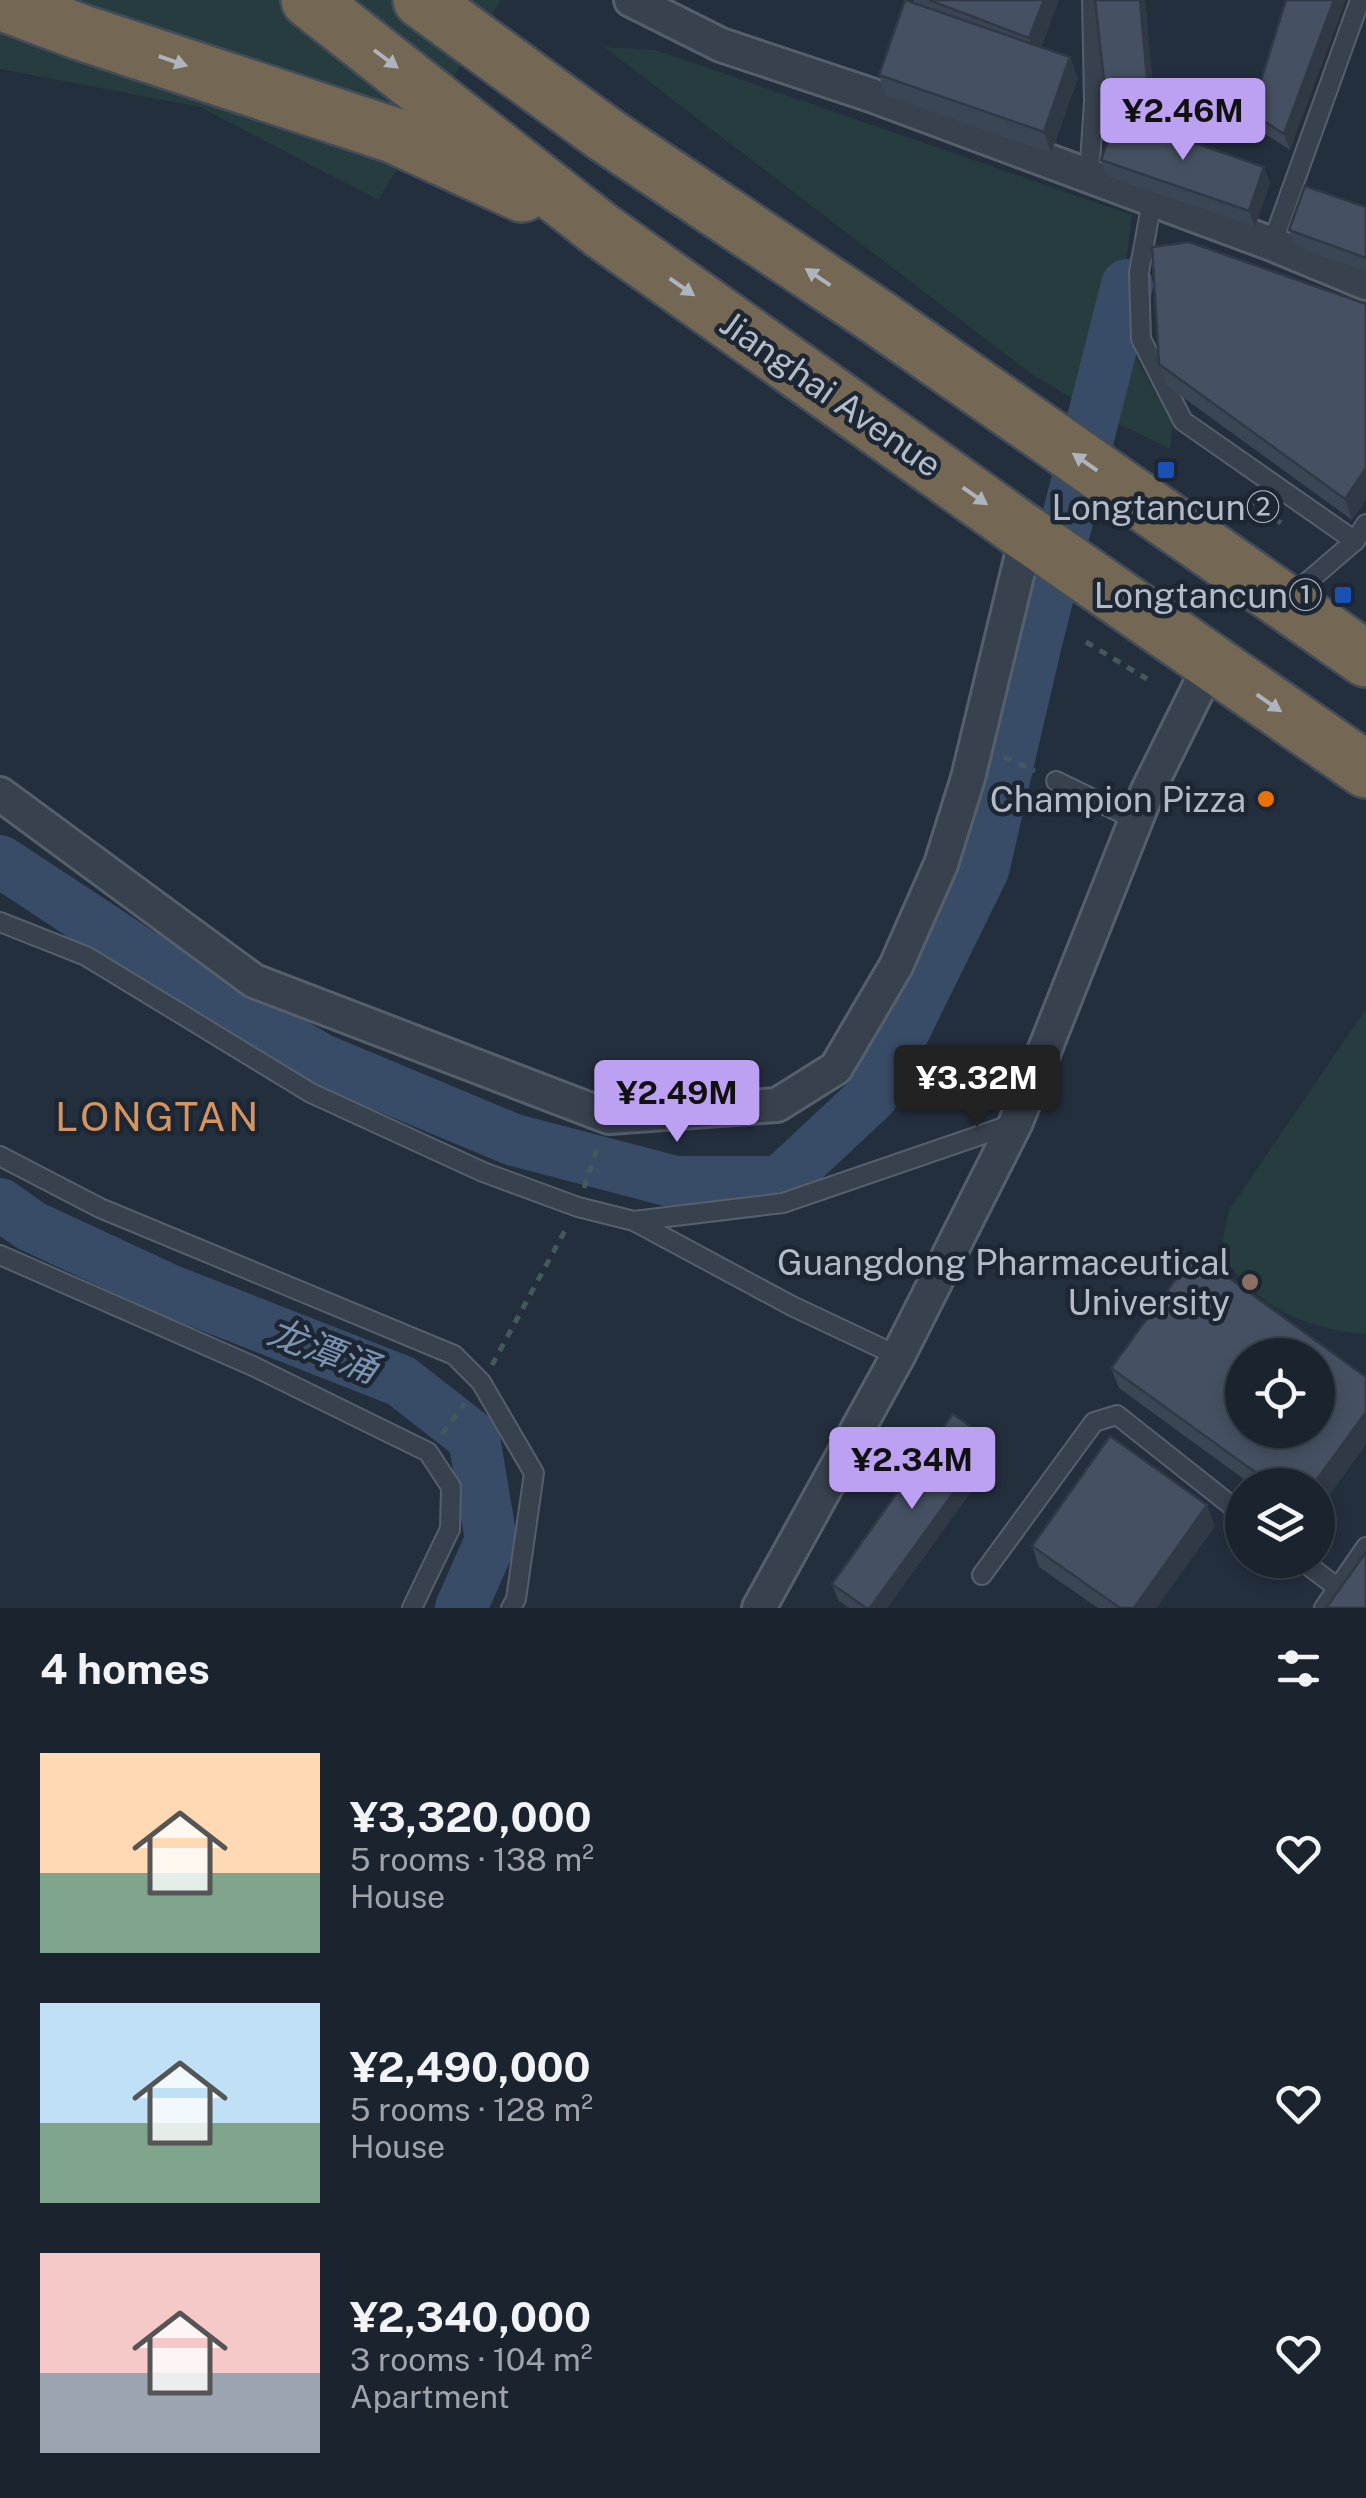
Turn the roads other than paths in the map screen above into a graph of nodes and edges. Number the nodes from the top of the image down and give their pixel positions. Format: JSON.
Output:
{"nodes":[{"id":1,"x":309,"y":0,"type":"edge"},
{"id":2,"x":421,"y":0,"type":"edge"},
{"id":3,"x":485,"y":0,"type":"edge"},
{"id":4,"x":631,"y":0,"type":"edge"},
{"id":5,"x":1092,"y":0,"type":"edge"},
{"id":6,"x":1360,"y":0,"type":"edge"},
{"id":7,"x":0,"y":2,"type":"edge"},
{"id":8,"x":0,"y":24,"type":"edge"},
{"id":9,"x":80,"y":32,"type":"junction"},
{"id":10,"x":884,"y":64,"type":"edge"},
{"id":11,"x":872,"y":96,"type":"junction"},
{"id":12,"x":1089,"y":177,"type":"junction"},
{"id":13,"x":1152,"y":201,"type":"junction"},
{"id":14,"x":724,"y":214,"type":"junction"},
{"id":15,"x":602,"y":231,"type":"junction"},
{"id":16,"x":1272,"y":244,"type":"junction"},
{"id":17,"x":1366,"y":283,"type":"edge"},
{"id":18,"x":1366,"y":524,"type":"edge"},
{"id":19,"x":1027,"y":534,"type":"junction"},
{"id":20,"x":1355,"y":542,"type":"junction"},
{"id":21,"x":1284,"y":602,"type":"junction"},
{"id":22,"x":1366,"y":658,"type":"edge"},
{"id":23,"x":1211,"y":662,"type":"junction"},
{"id":24,"x":1366,"y":770,"type":"edge"},
{"id":25,"x":1056,"y":781,"type":"road end"},
{"id":26,"x":0,"y":794,"type":"edge"},
{"id":27,"x":1136,"y":820,"type":"junction"},
{"id":28,"x":0,"y":922,"type":"edge"},
{"id":29,"x":1016,"y":1122,"type":"junction"},
{"id":30,"x":0,"y":1156,"type":"edge"},
{"id":31,"x":634,"y":1221,"type":"junction"},
{"id":32,"x":0,"y":1256,"type":"edge"},
{"id":33,"x":898,"y":1356,"type":"junction"},
{"id":34,"x":1225,"y":1501,"type":"edge"},
{"id":35,"x":1366,"y":1547,"type":"edge"},
{"id":36,"x":982,"y":1575,"type":"dead end"},
{"id":37,"x":1325,"y":1578,"type":"edge"},
{"id":38,"x":1338,"y":1588,"type":"junction"},
{"id":39,"x":412,"y":1608,"type":"edge"},
{"id":40,"x":511,"y":1608,"type":"edge"},
{"id":41,"x":759,"y":1608,"type":"edge"},
{"id":42,"x":1324,"y":1608,"type":"edge"}],
"edges":[{"from":1,"to":15,"type":"highway","name":"Jianghai Avenue","one_way":true},
{"from":2,"to":14,"type":"highway"},
{"from":3,"to":14,"type":"highway"},
{"from":4,"to":11,"type":"street"},
{"from":5,"to":12,"type":"lane"},
{"from":6,"to":16,"type":"lane"},
{"from":7,"to":9,"type":"highway"},
{"from":8,"to":9,"type":"highway"},
{"from":9,"to":15,"type":"highway","one_way":true},
{"from":10,"to":11,"type":"street"},
{"from":11,"to":12,"type":"street"},
{"from":12,"to":13,"type":"street"},
{"from":13,"to":16,"type":"street"},
{"from":13,"to":20,"type":"lane"},
{"from":21,"to":14,"type":"highway","one_way":true},
{"from":15,"to":19,"type":"highway","name":"Jianghai Avenue","one_way":true},
{"from":16,"to":17,"type":"street"},
{"from":18,"to":20,"type":"lane"},
{"from":19,"to":23,"type":"highway","name":"Jianghai Avenue"},
{"from":19,"to":26,"type":"street"},
{"from":20,"to":21,"type":"lane"},
{"from":21,"to":22,"type":"highway"},
{"from":23,"to":24,"type":"highway","name":"Jianghai Avenue","one_way":true},
{"from":23,"to":27,"type":"street"},
{"from":25,"to":27,"type":"lane"},
{"from":27,"to":29,"type":"street"},
{"from":28,"to":31,"type":"lane"},
{"from":29,"to":31,"type":"lane"},
{"from":29,"to":33,"type":"street"},
{"from":30,"to":40,"type":"lane"},
{"from":31,"to":33,"type":"lane"},
{"from":32,"to":39,"type":"lane"},
{"from":33,"to":41,"type":"street"},
{"from":34,"to":36,"type":"lane"},
{"from":35,"to":38,"type":"lane"},
{"from":37,"to":38,"type":"lane"},
{"from":38,"to":42,"type":"lane"}]}
